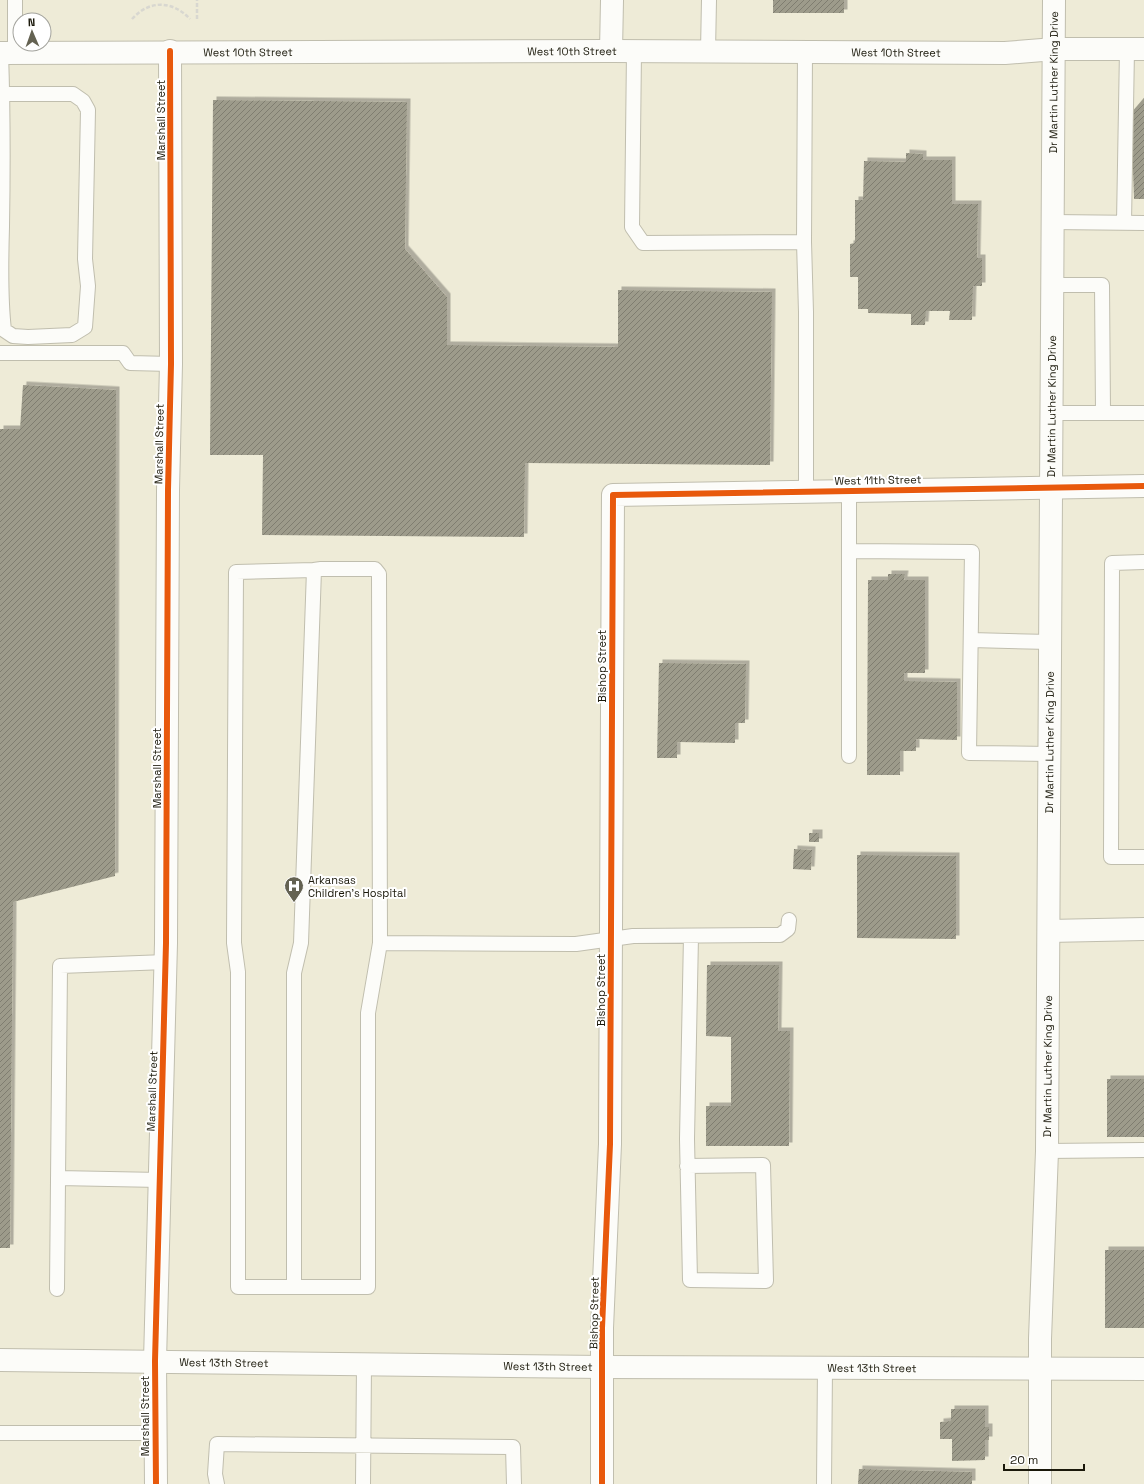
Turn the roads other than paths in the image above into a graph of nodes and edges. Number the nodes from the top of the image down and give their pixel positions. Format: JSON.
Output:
{"nodes":[{"id":1,"x":16,"y":0,"type":"edge"},
{"id":2,"x":612,"y":0,"type":"edge"},
{"id":3,"x":709,"y":0,"type":"edge"},
{"id":4,"x":1054,"y":0,"type":"edge"},
{"id":5,"x":1054,"y":50,"type":"junction"},
{"id":6,"x":1136,"y":50,"type":"edge"},
{"id":7,"x":170,"y":51,"type":"junction"},
{"id":8,"x":611,"y":51,"type":"junction"},
{"id":9,"x":634,"y":51,"type":"junction"},
{"id":10,"x":708,"y":51,"type":"junction"},
{"id":11,"x":805,"y":51,"type":"junction"},
{"id":12,"x":5,"y":53,"type":"edge"},
{"id":13,"x":2,"y":94,"type":"junction"},
{"id":14,"x":1052,"y":222,"type":"junction"},
{"id":15,"x":1124,"y":222,"type":"junction"},
{"id":16,"x":1144,"y":223,"type":"edge"},
{"id":17,"x":804,"y":242,"type":"junction"},
{"id":18,"x":1052,"y":285,"type":"junction"},
{"id":19,"x":0,"y":353,"type":"edge"},
{"id":20,"x":171,"y":364,"type":"junction"},
{"id":21,"x":1102,"y":412,"type":"junction"},
{"id":22,"x":1051,"y":413,"type":"junction"},
{"id":23,"x":1144,"y":413,"type":"edge"},
{"id":24,"x":1144,"y":486,"type":"edge"},
{"id":25,"x":1050,"y":487,"type":"junction"},
{"id":26,"x":849,"y":491,"type":"junction"},
{"id":27,"x":806,"y":492,"type":"junction"},
{"id":28,"x":613,"y":495,"type":"joint"},
{"id":29,"x":850,"y":551,"type":"junction"},
{"id":30,"x":1144,"y":562,"type":"edge"},
{"id":31,"x":314,"y":570,"type":"junction"},
{"id":32,"x":971,"y":640,"type":"junction"},
{"id":33,"x":1050,"y":642,"type":"junction"},
{"id":34,"x":1049,"y":754,"type":"junction"},
{"id":35,"x":849,"y":756,"type":"dead end"},
{"id":36,"x":1144,"y":857,"type":"edge"},
{"id":37,"x":789,"y":920,"type":"dead end"},
{"id":38,"x":1144,"y":930,"type":"edge"},
{"id":39,"x":1049,"y":931,"type":"junction"},
{"id":40,"x":691,"y":936,"type":"junction"},
{"id":41,"x":611,"y":937,"type":"junction"},
{"id":42,"x":380,"y":943,"type":"junction"},
{"id":43,"x":166,"y":962,"type":"junction"},
{"id":44,"x":1144,"y":1150,"type":"edge"},
{"id":45,"x":1047,"y":1151,"type":"junction"},
{"id":46,"x":687,"y":1166,"type":"junction"},
{"id":47,"x":58,"y":1178,"type":"junction"},
{"id":48,"x":160,"y":1180,"type":"junction"},
{"id":49,"x":294,"y":1286,"type":"junction"},
{"id":50,"x":57,"y":1289,"type":"dead end"},
{"id":51,"x":0,"y":1360,"type":"edge"},
{"id":52,"x":155,"y":1361,"type":"junction"},
{"id":53,"x":364,"y":1364,"type":"junction"},
{"id":54,"x":603,"y":1367,"type":"junction"},
{"id":55,"x":825,"y":1368,"type":"junction"},
{"id":56,"x":1041,"y":1369,"type":"junction"},
{"id":57,"x":1144,"y":1369,"type":"edge"},
{"id":58,"x":0,"y":1433,"type":"edge"},
{"id":59,"x":156,"y":1433,"type":"junction"},
{"id":60,"x":364,"y":1445,"type":"junction"},
{"id":61,"x":156,"y":1484,"type":"edge"},
{"id":62,"x":217,"y":1484,"type":"edge"},
{"id":63,"x":363,"y":1484,"type":"edge"},
{"id":64,"x":514,"y":1484,"type":"edge"},
{"id":65,"x":602,"y":1484,"type":"edge"},
{"id":66,"x":824,"y":1484,"type":"edge"},
{"id":67,"x":1040,"y":1484,"type":"edge"}],
"edges":[{"from":1,"to":12,"type":"lane"},
{"from":2,"to":8,"type":"street"},
{"from":3,"to":10,"type":"lane"},
{"from":4,"to":5,"type":"street","name":"Dr Martin Luther King Drive"},
{"from":5,"to":6,"type":"street","name":"West 10th Street"},
{"from":5,"to":11,"type":"street","name":"West 10th Street"},
{"from":5,"to":14,"type":"street","name":"Dr Martin Luther King Drive"},
{"from":6,"to":15,"type":"lane"},
{"from":7,"to":8,"type":"street","name":"West 10th Street"},
{"from":7,"to":12,"type":"street","name":"West 10th Street"},
{"from":7,"to":20,"type":"street","name":"Marshall Street"},
{"from":8,"to":9,"type":"street","name":"West 10th Street"},
{"from":9,"to":10,"type":"street","name":"West 10th Street"},
{"from":9,"to":17,"type":"lane"},
{"from":10,"to":11,"type":"street","name":"West 10th Street"},
{"from":11,"to":17,"type":"lane"},
{"from":12,"to":13,"type":"lane"},
{"from":13,"to":13,"type":"lane"},
{"from":14,"to":15,"type":"lane"},
{"from":14,"to":18,"type":"street","name":"Dr Martin Luther King Drive"},
{"from":15,"to":16,"type":"lane"},
{"from":17,"to":27,"type":"lane"},
{"from":18,"to":21,"type":"lane"},
{"from":18,"to":22,"type":"street","name":"Dr Martin Luther King Drive"},
{"from":19,"to":20,"type":"lane"},
{"from":20,"to":43,"type":"street","name":"Marshall Street"},
{"from":21,"to":22,"type":"lane"},
{"from":21,"to":23,"type":"lane"},
{"from":22,"to":25,"type":"street","name":"Dr Martin Luther King Drive"},
{"from":24,"to":25,"type":"street","name":"West 11th Street"},
{"from":25,"to":26,"type":"street","name":"West 11th Street"},
{"from":25,"to":33,"type":"street","name":"Dr Martin Luther King Drive"},
{"from":26,"to":27,"type":"street","name":"West 11th Street"},
{"from":26,"to":29,"type":"lane"},
{"from":27,"to":28,"type":"street","name":"West 11th Street"},
{"from":28,"to":41,"type":"street","name":"Bishop Street"},
{"from":29,"to":32,"type":"lane"},
{"from":29,"to":35,"type":"lane"},
{"from":30,"to":36,"type":"lane"},
{"from":31,"to":42,"type":"lane"},
{"from":31,"to":49,"type":"lane"},
{"from":31,"to":49,"type":"lane"},
{"from":32,"to":33,"type":"lane"},
{"from":32,"to":34,"type":"lane"},
{"from":33,"to":34,"type":"street","name":"Dr Martin Luther King Drive"},
{"from":34,"to":39,"type":"street","name":"Dr Martin Luther King Drive"},
{"from":37,"to":40,"type":"lane"},
{"from":38,"to":39,"type":"street"},
{"from":39,"to":45,"type":"street","name":"Dr Martin Luther King Drive"},
{"from":40,"to":41,"type":"lane"},
{"from":40,"to":46,"type":"lane"},
{"from":41,"to":42,"type":"lane"},
{"from":41,"to":54,"type":"street","name":"Bishop Street"},
{"from":42,"to":49,"type":"lane"},
{"from":43,"to":47,"type":"lane"},
{"from":43,"to":48,"type":"street","name":"Marshall Street"},
{"from":44,"to":45,"type":"lane"},
{"from":45,"to":56,"type":"street","name":"Dr Martin Luther King Drive"},
{"from":46,"to":46,"type":"lane"},
{"from":47,"to":48,"type":"lane"},
{"from":47,"to":50,"type":"lane"},
{"from":48,"to":52,"type":"street","name":"Marshall Street"},
{"from":51,"to":52,"type":"street","name":"West 13th Street"},
{"from":52,"to":53,"type":"street","name":"West 13th Street"},
{"from":52,"to":59,"type":"street","name":"Marshall Street"},
{"from":53,"to":54,"type":"street","name":"West 13th Street"},
{"from":53,"to":60,"type":"lane"},
{"from":54,"to":55,"type":"street","name":"West 13th Street"},
{"from":54,"to":65,"type":"street","name":"Bishop Street"},
{"from":55,"to":56,"type":"street","name":"West 13th Street"},
{"from":55,"to":66,"type":"lane"},
{"from":56,"to":57,"type":"street","name":"West 13th Street"},
{"from":56,"to":67,"type":"street","name":"Dr Martin Luther King Drive"},
{"from":58,"to":59,"type":"lane"},
{"from":59,"to":61,"type":"street","name":"Marshall Street"},
{"from":60,"to":62,"type":"lane"},
{"from":60,"to":63,"type":"lane"},
{"from":60,"to":64,"type":"lane"}]}
